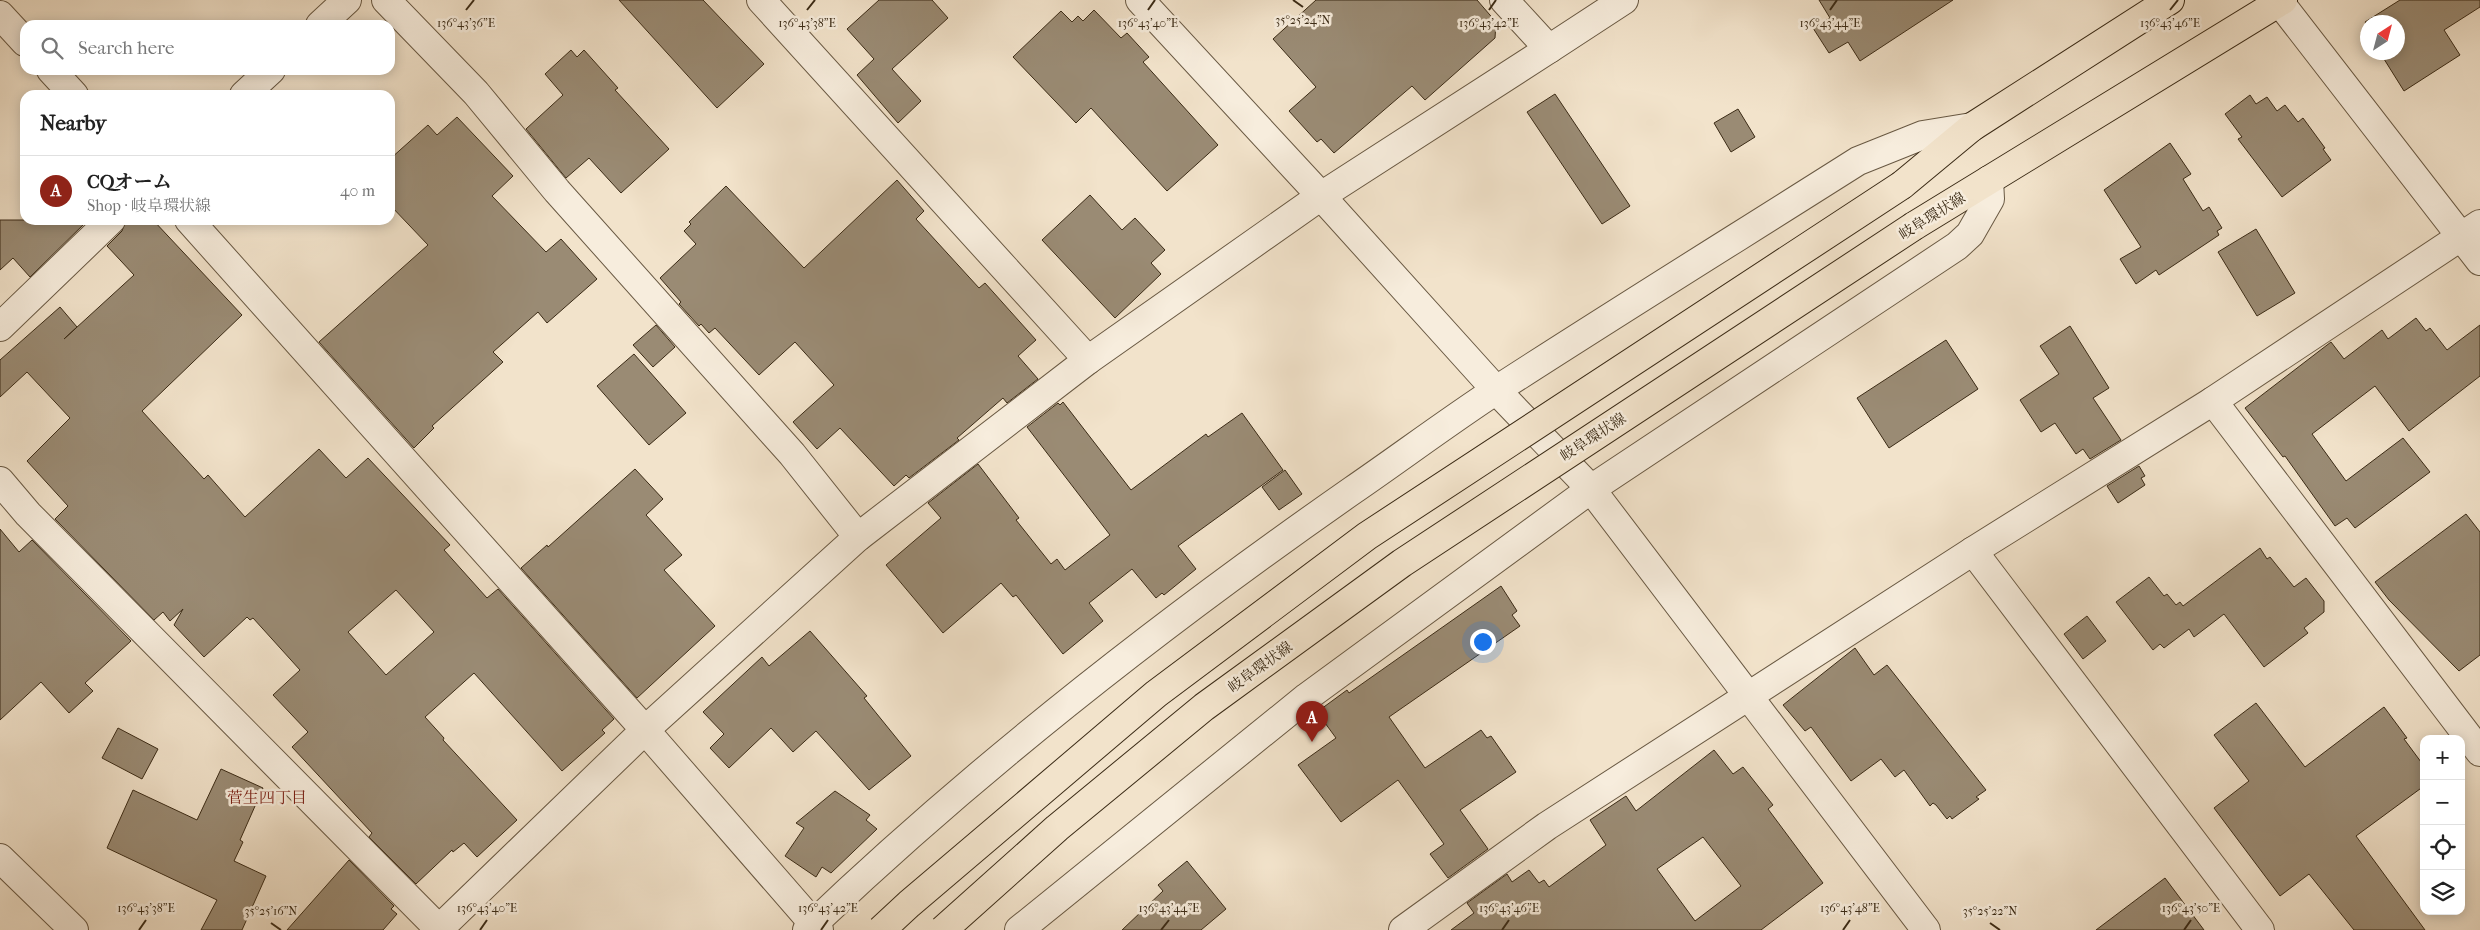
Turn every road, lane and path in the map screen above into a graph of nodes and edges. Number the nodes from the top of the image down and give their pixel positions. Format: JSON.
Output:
{"nodes":[{"id":1,"x":347,"y":0,"type":"edge"},
{"id":2,"x":386,"y":0,"type":"edge"},
{"id":3,"x":761,"y":0,"type":"edge"},
{"id":4,"x":1140,"y":0,"type":"edge"},
{"id":5,"x":1504,"y":0,"type":"edge"},
{"id":6,"x":1624,"y":0,"type":"edge"},
{"id":7,"x":2170,"y":0,"type":"edge"},
{"id":8,"x":2281,"y":1,"type":"edge"},
{"id":9,"x":0,"y":15,"type":"edge"},
{"id":10,"x":325,"y":20,"type":"edge"},
{"id":11,"x":20,"y":37,"type":"edge"},
{"id":12,"x":1549,"y":49,"type":"junction"},
{"id":13,"x":56,"y":75,"type":"edge"},
{"id":14,"x":266,"y":75,"type":"edge"},
{"id":15,"x":69,"y":90,"type":"edge"},
{"id":16,"x":249,"y":90,"type":"edge"},
{"id":17,"x":1972,"y":127,"type":"junction"},
{"id":18,"x":1989,"y":180,"type":"junction"},
{"id":19,"x":1321,"y":196,"type":"junction"},
{"id":20,"x":106,"y":225,"type":"edge"},
{"id":21,"x":193,"y":225,"type":"edge"},
{"id":22,"x":2471,"y":230,"type":"edge"},
{"id":23,"x":2480,"y":261,"type":"edge"},
{"id":24,"x":0,"y":327,"type":"edge"},
{"id":25,"x":1088,"y":360,"type":"junction"},
{"id":26,"x":1496,"y":390,"type":"junction"},
{"id":27,"x":2213,"y":401,"type":"junction"},
{"id":28,"x":0,"y":481,"type":"edge"},
{"id":29,"x":1591,"y":489,"type":"junction"},
{"id":30,"x":858,"y":537,"type":"junction"},
{"id":31,"x":1974,"y":551,"type":"junction"},
{"id":32,"x":1750,"y":697,"type":"junction"},
{"id":33,"x":645,"y":730,"type":"junction"},
{"id":34,"x":2480,"y":752,"type":"edge"},
{"id":35,"x":0,"y":858,"type":"edge"},
{"id":36,"x":813,"y":928,"type":"edge"},
{"id":37,"x":1920,"y":928,"type":"edge"},
{"id":38,"x":439,"y":929,"type":"edge"},
{"id":39,"x":74,"y":930,"type":"edge"},
{"id":40,"x":881,"y":930,"type":"edge"},
{"id":41,"x":943,"y":930,"type":"edge"},
{"id":42,"x":1018,"y":930,"type":"edge"},
{"id":43,"x":1403,"y":930,"type":"edge"},
{"id":44,"x":2260,"y":930,"type":"edge"}],
"edges":[{"from":1,"to":10,"type":"street"},
{"from":2,"to":30,"type":"street"},
{"from":3,"to":25,"type":"street"},
{"from":4,"to":19,"type":"street"},
{"from":5,"to":12,"type":"street"},
{"from":6,"to":12,"type":"street"},
{"from":7,"to":17,"type":"main road"},
{"from":8,"to":18,"type":"main road","name":"岐阜環状線"},
{"from":8,"to":22,"type":"street"},
{"from":9,"to":11,"type":"street"},
{"from":12,"to":19,"type":"street"},
{"from":13,"to":15,"type":"street"},
{"from":14,"to":16,"type":"street"},
{"from":17,"to":26,"type":"street"},
{"from":17,"to":40,"type":"main road","bridge":true},
{"from":18,"to":29,"type":"street"},
{"from":18,"to":41,"type":"main road","name":"岐阜環状線","bridge":true},
{"from":19,"to":25,"type":"street"},
{"from":19,"to":26,"type":"street"},
{"from":20,"to":24,"type":"street"},
{"from":21,"to":33,"type":"street"},
{"from":22,"to":23,"type":"street"},
{"from":22,"to":27,"type":"street"},
{"from":25,"to":30,"type":"street"},
{"from":26,"to":29,"type":"street"},
{"from":26,"to":36,"type":"street"},
{"from":27,"to":31,"type":"street"},
{"from":27,"to":34,"type":"street"},
{"from":28,"to":38,"type":"street"},
{"from":29,"to":32,"type":"street"},
{"from":29,"to":42,"type":"street"},
{"from":30,"to":33,"type":"street"},
{"from":31,"to":32,"type":"street"},
{"from":31,"to":44,"type":"street"},
{"from":32,"to":37,"type":"street"},
{"from":32,"to":43,"type":"street"},
{"from":33,"to":36,"type":"street"},
{"from":33,"to":38,"type":"street"},
{"from":35,"to":39,"type":"street"}]}
